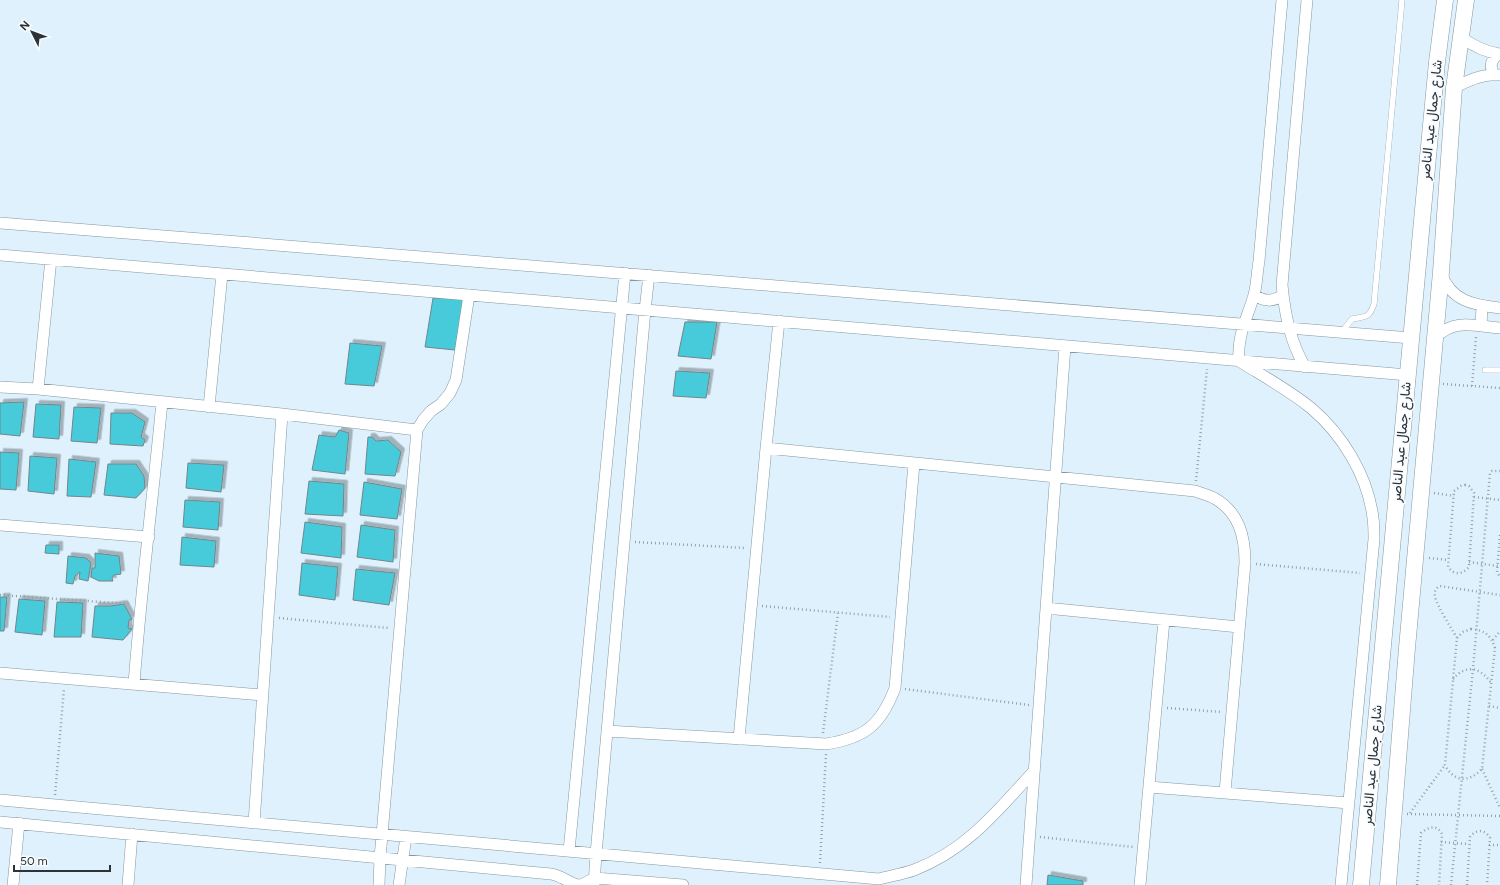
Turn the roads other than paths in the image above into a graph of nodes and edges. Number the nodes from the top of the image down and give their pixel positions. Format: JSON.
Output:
{"nodes":[{"id":1,"x":1282,"y":0,"type":"edge"},
{"id":2,"x":1307,"y":0,"type":"edge"},
{"id":3,"x":1402,"y":0,"type":"edge"},
{"id":4,"x":1445,"y":0,"type":"edge"},
{"id":5,"x":1466,"y":0,"type":"edge"},
{"id":6,"x":1461,"y":37,"type":"junction"},
{"id":7,"x":1499,"y":54,"type":"edge"},
{"id":8,"x":1497,"y":75,"type":"edge"},
{"id":9,"x":1454,"y":88,"type":"junction"},
{"id":10,"x":0,"y":223,"type":"edge"},
{"id":11,"x":0,"y":254,"type":"edge"},
{"id":12,"x":51,"y":259,"type":"junction"},
{"id":13,"x":1441,"y":272,"type":"junction"},
{"id":14,"x":625,"y":273,"type":"junction"},
{"id":15,"x":222,"y":274,"type":"junction"},
{"id":16,"x":649,"y":275,"type":"junction"},
{"id":17,"x":1254,"y":294,"type":"junction"},
{"id":18,"x":469,"y":295,"type":"junction"},
{"id":19,"x":1283,"y":295,"type":"junction"},
{"id":20,"x":1482,"y":306,"type":"junction"},
{"id":21,"x":622,"y":308,"type":"junction"},
{"id":22,"x":1500,"y":308,"type":"edge"},
{"id":23,"x":645,"y":310,"type":"junction"},
{"id":24,"x":779,"y":321,"type":"junction"},
{"id":25,"x":1243,"y":325,"type":"junction"},
{"id":26,"x":1479,"y":326,"type":"junction"},
{"id":27,"x":1288,"y":328,"type":"junction"},
{"id":28,"x":1500,"y":328,"type":"edge"},
{"id":29,"x":1345,"y":333,"type":"junction"},
{"id":30,"x":1411,"y":338,"type":"junction"},
{"id":31,"x":1435,"y":338,"type":"junction"},
{"id":32,"x":1065,"y":346,"type":"junction"},
{"id":33,"x":1239,"y":361,"type":"junction"},
{"id":34,"x":1306,"y":367,"type":"junction"},
{"id":35,"x":1485,"y":370,"type":"dead end"},
{"id":36,"x":1500,"y":370,"type":"edge"},
{"id":37,"x":1408,"y":375,"type":"junction"},
{"id":38,"x":0,"y":387,"type":"edge"},
{"id":39,"x":38,"y":389,"type":"junction"},
{"id":40,"x":162,"y":402,"type":"junction"},
{"id":41,"x":209,"y":407,"type":"junction"},
{"id":42,"x":282,"y":414,"type":"junction"},
{"id":43,"x":417,"y":430,"type":"junction"},
{"id":44,"x":766,"y":448,"type":"junction"},
{"id":45,"x":914,"y":463,"type":"junction"},
{"id":46,"x":1055,"y":477,"type":"junction"},
{"id":47,"x":0,"y":525,"type":"edge"},
{"id":48,"x":149,"y":537,"type":"junction"},
{"id":49,"x":1046,"y":608,"type":"junction"},
{"id":50,"x":1164,"y":620,"type":"junction"},
{"id":51,"x":1238,"y":627,"type":"junction"},
{"id":52,"x":1383,"y":646,"type":"junction"},
{"id":53,"x":1407,"y":648,"type":"junction"},
{"id":54,"x":0,"y":673,"type":"edge"},
{"id":55,"x":134,"y":684,"type":"junction"},
{"id":56,"x":1379,"y":685,"type":"junction"},
{"id":57,"x":1404,"y":686,"type":"junction"},
{"id":58,"x":263,"y":695,"type":"junction"},
{"id":59,"x":607,"y":731,"type":"junction"},
{"id":60,"x":739,"y":739,"type":"junction"},
{"id":61,"x":1034,"y":771,"type":"junction"},
{"id":62,"x":1149,"y":787,"type":"junction"},
{"id":63,"x":1225,"y":792,"type":"junction"},
{"id":64,"x":0,"y":800,"type":"edge"},
{"id":65,"x":1349,"y":803,"type":"junction"},
{"id":66,"x":0,"y":822,"type":"edge"},
{"id":67,"x":19,"y":823,"type":"junction"},
{"id":68,"x":254,"y":823,"type":"junction"},
{"id":69,"x":132,"y":834,"type":"junction"},
{"id":70,"x":382,"y":835,"type":"junction"},
{"id":71,"x":406,"y":837,"type":"junction"},
{"id":72,"x":569,"y":852,"type":"junction"},
{"id":73,"x":596,"y":854,"type":"junction"},
{"id":74,"x":380,"y":858,"type":"junction"},
{"id":75,"x":403,"y":860,"type":"junction"},
{"id":76,"x":879,"y":879,"type":"junction"},
{"id":77,"x":595,"y":882,"type":"edge"},
{"id":78,"x":572,"y":884,"type":"edge"},
{"id":79,"x":13,"y":885,"type":"edge"},
{"id":80,"x":128,"y":885,"type":"edge"},
{"id":81,"x":379,"y":885,"type":"edge"},
{"id":82,"x":399,"y":885,"type":"edge"},
{"id":83,"x":581,"y":885,"type":"edge"},
{"id":84,"x":683,"y":885,"type":"edge"},
{"id":85,"x":889,"y":885,"type":"edge"},
{"id":86,"x":1026,"y":885,"type":"edge"},
{"id":87,"x":1140,"y":885,"type":"edge"},
{"id":88,"x":1341,"y":885,"type":"edge"},
{"id":89,"x":1361,"y":885,"type":"edge"},
{"id":90,"x":1388,"y":885,"type":"edge"}],
"edges":[{"from":1,"to":17,"type":"street"},
{"from":2,"to":19,"type":"street"},
{"from":3,"to":29,"type":"lane"},
{"from":4,"to":30,"type":"main road","name":"شارع جمال عبد الناصر"},
{"from":5,"to":6,"type":"main road","name":"شارع جمال عبد الناصر"},
{"from":6,"to":7,"type":"street"},
{"from":6,"to":9,"type":"main road","name":"شارع جمال عبد الناصر"},
{"from":7,"to":8,"type":"street"},
{"from":8,"to":9,"type":"street"},
{"from":9,"to":13,"type":"main road","name":"شارع جمال عبد الناصر"},
{"from":10,"to":14,"type":"street"},
{"from":11,"to":12,"type":"street"},
{"from":12,"to":15,"type":"street"},
{"from":12,"to":39,"type":"street"},
{"from":13,"to":20,"type":"street"},
{"from":13,"to":31,"type":"main road","name":"شارع جمال عبد الناصر"},
{"from":14,"to":16,"type":"street"},
{"from":14,"to":21,"type":"street"},
{"from":15,"to":18,"type":"street"},
{"from":15,"to":41,"type":"street"},
{"from":16,"to":23,"type":"street"},
{"from":16,"to":25,"type":"street"},
{"from":17,"to":19,"type":"street"},
{"from":17,"to":25,"type":"street"},
{"from":18,"to":21,"type":"street"},
{"from":18,"to":43,"type":"street"},
{"from":19,"to":27,"type":"street"},
{"from":20,"to":22,"type":"street"},
{"from":20,"to":26,"type":"street"},
{"from":21,"to":23,"type":"street"},
{"from":21,"to":72,"type":"street"},
{"from":23,"to":24,"type":"street"},
{"from":23,"to":59,"type":"street"},
{"from":24,"to":32,"type":"street"},
{"from":24,"to":44,"type":"street"},
{"from":25,"to":27,"type":"street"},
{"from":25,"to":33,"type":"street"},
{"from":26,"to":28,"type":"street"},
{"from":26,"to":31,"type":"street"},
{"from":27,"to":29,"type":"street"},
{"from":27,"to":34,"type":"street"},
{"from":29,"to":30,"type":"street"},
{"from":30,"to":37,"type":"main road","name":"شارع جمال عبد الناصر"},
{"from":31,"to":53,"type":"main road","name":"شارع جمال عبد الناصر"},
{"from":32,"to":33,"type":"street"},
{"from":32,"to":46,"type":"street"},
{"from":33,"to":34,"type":"street"},
{"from":33,"to":65,"type":"street"},
{"from":34,"to":37,"type":"street"},
{"from":35,"to":36,"type":"lane"},
{"from":37,"to":52,"type":"main road","name":"شارع جمال عبد الناصر"},
{"from":38,"to":39,"type":"street"},
{"from":39,"to":40,"type":"street"},
{"from":40,"to":41,"type":"street"},
{"from":40,"to":48,"type":"street"},
{"from":41,"to":42,"type":"street"},
{"from":42,"to":43,"type":"street"},
{"from":42,"to":58,"type":"street"},
{"from":43,"to":70,"type":"street"},
{"from":44,"to":45,"type":"street"},
{"from":44,"to":60,"type":"street"},
{"from":45,"to":46,"type":"street"},
{"from":45,"to":60,"type":"street"},
{"from":46,"to":49,"type":"street"},
{"from":46,"to":51,"type":"street"},
{"from":47,"to":48,"type":"street"},
{"from":48,"to":55,"type":"street"},
{"from":49,"to":50,"type":"street"},
{"from":49,"to":61,"type":"street"},
{"from":50,"to":51,"type":"street"},
{"from":50,"to":62,"type":"street"},
{"from":51,"to":63,"type":"street"},
{"from":52,"to":53,"type":"main road"},
{"from":52,"to":56,"type":"main road","name":"شارع جمال عبد الناصر"},
{"from":53,"to":57,"type":"main road","name":"شارع جمال عبد الناصر"},
{"from":54,"to":55,"type":"street"},
{"from":55,"to":58,"type":"street"},
{"from":56,"to":57,"type":"main road"},
{"from":56,"to":89,"type":"main road","name":"شارع جمال عبد الناصر"},
{"from":57,"to":90,"type":"main road","name":"شارع جمال عبد الناصر"},
{"from":58,"to":68,"type":"street"},
{"from":59,"to":60,"type":"street"},
{"from":59,"to":73,"type":"street"},
{"from":61,"to":76,"type":"street"},
{"from":61,"to":86,"type":"street"},
{"from":62,"to":63,"type":"street"},
{"from":62,"to":87,"type":"street"},
{"from":63,"to":65,"type":"street"},
{"from":64,"to":68,"type":"street"},
{"from":65,"to":88,"type":"street"},
{"from":66,"to":67,"type":"street"},
{"from":67,"to":69,"type":"street"},
{"from":67,"to":79,"type":"street"},
{"from":68,"to":70,"type":"street"},
{"from":69,"to":74,"type":"street"},
{"from":69,"to":80,"type":"street"},
{"from":70,"to":71,"type":"street"},
{"from":70,"to":74,"type":"street"},
{"from":71,"to":72,"type":"street"},
{"from":71,"to":75,"type":"street"},
{"from":72,"to":73,"type":"street"},
{"from":73,"to":76,"type":"street"},
{"from":73,"to":77,"type":"street"},
{"from":74,"to":75,"type":"street"},
{"from":74,"to":81,"type":"street"},
{"from":75,"to":78,"type":"street"},
{"from":75,"to":82,"type":"street"},
{"from":76,"to":85,"type":"street"},
{"from":77,"to":83,"type":"street"},
{"from":77,"to":84,"type":"street"}]}
